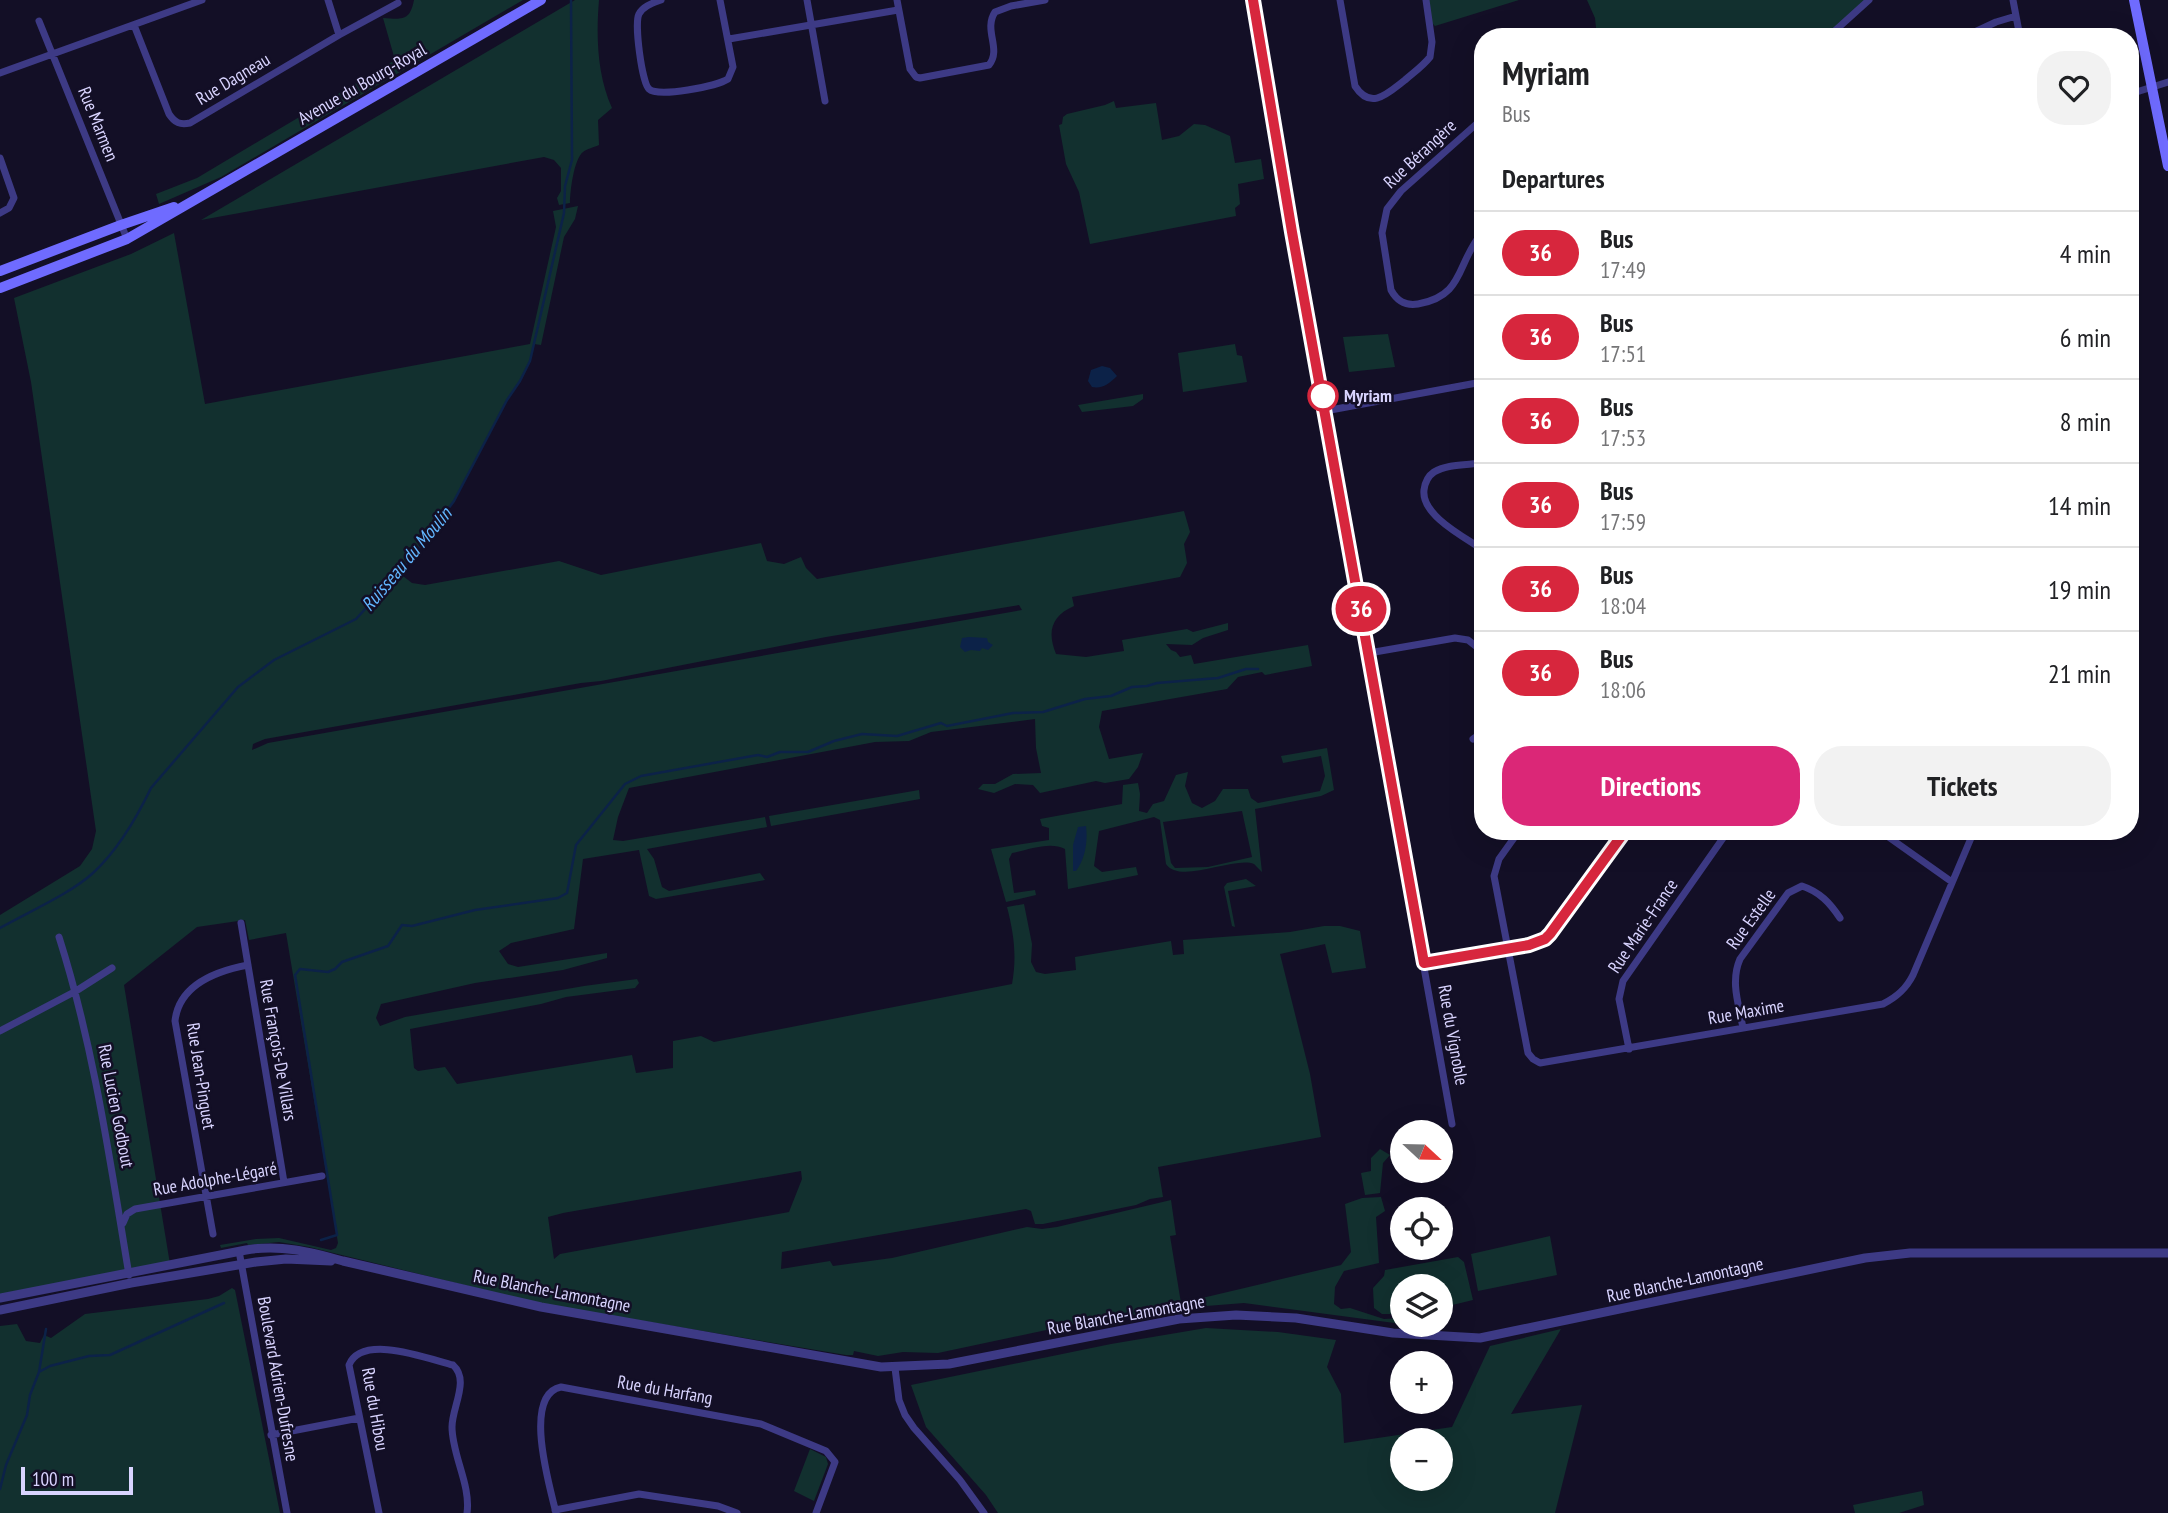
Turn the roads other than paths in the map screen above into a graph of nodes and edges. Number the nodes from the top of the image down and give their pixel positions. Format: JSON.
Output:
{"nodes":[{"id":1,"x":202,"y":0,"type":"edge"},
{"id":2,"x":328,"y":0,"type":"edge"},
{"id":3,"x":541,"y":0,"type":"edge"},
{"id":4,"x":662,"y":0,"type":"edge"},
{"id":5,"x":720,"y":0,"type":"edge"},
{"id":6,"x":807,"y":0,"type":"edge"},
{"id":7,"x":897,"y":0,"type":"edge"},
{"id":8,"x":1045,"y":0,"type":"edge"},
{"id":9,"x":1253,"y":0,"type":"edge"},
{"id":10,"x":1340,"y":0,"type":"edge"},
{"id":11,"x":1426,"y":0,"type":"edge"},
{"id":12,"x":1869,"y":0,"type":"edge"},
{"id":13,"x":2013,"y":0,"type":"edge"},
{"id":14,"x":2134,"y":0,"type":"edge"},
{"id":15,"x":398,"y":3,"type":"dead end"},
{"id":16,"x":898,"y":10,"type":"junction"},
{"id":17,"x":2016,"y":16,"type":"junction"},
{"id":18,"x":39,"y":21,"type":"dead end"},
{"id":19,"x":134,"y":25,"type":"junction"},
{"id":20,"x":811,"y":26,"type":"junction"},
{"id":21,"x":1838,"y":28,"type":"edge"},
{"id":22,"x":1983,"y":28,"type":"edge"},
{"id":23,"x":2018,"y":28,"type":"edge"},
{"id":24,"x":339,"y":35,"type":"junction"},
{"id":25,"x":729,"y":40,"type":"junction"},
{"id":26,"x":52,"y":54,"type":"junction"},
{"id":27,"x":0,"y":74,"type":"edge"},
{"id":28,"x":2168,"y":82,"type":"edge"},
{"id":29,"x":2152,"y":86,"type":"junction"},
{"id":30,"x":2139,"y":91,"type":"edge"},
{"id":31,"x":825,"y":101,"type":"dead end"},
{"id":32,"x":1474,"y":126,"type":"edge"},
{"id":33,"x":0,"y":158,"type":"edge"},
{"id":34,"x":2168,"y":166,"type":"edge"},
{"id":35,"x":200,"y":199,"type":"junction"},
{"id":36,"x":0,"y":213,"type":"edge"},
{"id":37,"x":121,"y":225,"type":"junction"},
{"id":38,"x":127,"y":239,"type":"junction"},
{"id":39,"x":1474,"y":243,"type":"edge"},
{"id":40,"x":0,"y":271,"type":"edge"},
{"id":41,"x":0,"y":288,"type":"edge"},
{"id":42,"x":1474,"y":383,"type":"edge"},
{"id":43,"x":1325,"y":411,"type":"junction"},
{"id":44,"x":1474,"y":464,"type":"edge"},
{"id":45,"x":1474,"y":543,"type":"edge"},
{"id":46,"x":1474,"y":645,"type":"edge"},
{"id":47,"x":1369,"y":653,"type":"junction"},
{"id":48,"x":1513,"y":840,"type":"edge"},
{"id":49,"x":1619,"y":840,"type":"edge"},
{"id":50,"x":1722,"y":840,"type":"edge"},
{"id":51,"x":1893,"y":840,"type":"edge"},
{"id":52,"x":1970,"y":840,"type":"edge"},
{"id":53,"x":1952,"y":882,"type":"junction"},
{"id":54,"x":1840,"y":918,"type":"dead end"},
{"id":55,"x":240,"y":923,"type":"dead end"},
{"id":56,"x":59,"y":937,"type":"dead end"},
{"id":57,"x":1509,"y":948,"type":"junction"},
{"id":58,"x":1424,"y":963,"type":"junction"},
{"id":59,"x":248,"y":965,"type":"junction"},
{"id":60,"x":112,"y":968,"type":"dead end"},
{"id":61,"x":76,"y":991,"type":"junction"},
{"id":62,"x":1743,"y":1028,"type":"junction"},
{"id":63,"x":0,"y":1031,"type":"edge"},
{"id":64,"x":1629,"y":1049,"type":"junction"},
{"id":65,"x":1451,"y":1120,"type":"edge"},
{"id":66,"x":322,"y":1176,"type":"dead end"},
{"id":67,"x":284,"y":1182,"type":"junction"},
{"id":68,"x":206,"y":1197,"type":"junction"},
{"id":69,"x":122,"y":1225,"type":"junction"},
{"id":70,"x":213,"y":1234,"type":"dead end"},
{"id":71,"x":239,"y":1251,"type":"junction"},
{"id":72,"x":2168,"y":1254,"type":"edge"},
{"id":73,"x":343,"y":1261,"type":"junction"},
{"id":74,"x":242,"y":1265,"type":"junction"},
{"id":75,"x":129,"y":1272,"type":"junction"},
{"id":76,"x":131,"y":1283,"type":"junction"},
{"id":77,"x":0,"y":1298,"type":"edge"},
{"id":78,"x":0,"y":1310,"type":"edge"},
{"id":79,"x":895,"y":1368,"type":"junction"},
{"id":80,"x":359,"y":1418,"type":"junction"},
{"id":81,"x":271,"y":1434,"type":"junction"},
{"id":82,"x":555,"y":1512,"type":"edge"},
{"id":83,"x":981,"y":1512,"type":"edge"},
{"id":84,"x":287,"y":1513,"type":"edge"},
{"id":85,"x":379,"y":1513,"type":"edge"},
{"id":86,"x":467,"y":1513,"type":"edge"},
{"id":87,"x":737,"y":1513,"type":"edge"},
{"id":88,"x":816,"y":1513,"type":"edge"}],
"edges":[{"from":1,"to":19,"type":"street"},
{"from":2,"to":24,"type":"street"},
{"from":3,"to":35,"type":"main road","name":"Avenue du Bourg-Royal"},
{"from":4,"to":25,"type":"street"},
{"from":5,"to":25,"type":"street"},
{"from":6,"to":20,"type":"street"},
{"from":7,"to":16,"type":"street"},
{"from":8,"to":16,"type":"street"},
{"from":9,"to":43,"type":"street","name":"Rue du Vignoble"},
{"from":10,"to":11,"type":"street"},
{"from":12,"to":21,"type":"street"},
{"from":13,"to":17,"type":"street"},
{"from":14,"to":29,"type":"main road"},
{"from":15,"to":24,"type":"street","name":"Rue Dagneau"},
{"from":16,"to":20,"type":"street"},
{"from":17,"to":22,"type":"street"},
{"from":17,"to":23,"type":"street"},
{"from":18,"to":26,"type":"street","name":"Rue Marmen"},
{"from":19,"to":24,"type":"street","name":"Rue Dagneau"},
{"from":19,"to":26,"type":"street"},
{"from":20,"to":25,"type":"street"},
{"from":20,"to":31,"type":"street"},
{"from":26,"to":27,"type":"street"},
{"from":26,"to":37,"type":"street","name":"Rue Marmen"},
{"from":28,"to":29,"type":"street"},
{"from":29,"to":30,"type":"street"},
{"from":29,"to":34,"type":"main road"},
{"from":32,"to":39,"type":"street","name":"Rue Bérangère"},
{"from":33,"to":36,"type":"street"},
{"from":35,"to":37,"type":"main road","name":"Avenue du Bourg-Royal"},
{"from":35,"to":38,"type":"main road","name":"Avenue du Bourg-Royal"},
{"from":37,"to":38,"type":"street","name":"Rue Marmen"},
{"from":37,"to":40,"type":"main road","name":"Avenue du Bourg-Royal"},
{"from":38,"to":41,"type":"main road","name":"Avenue du Bourg-Royal"},
{"from":42,"to":43,"type":"street"},
{"from":43,"to":47,"type":"street","name":"Rue du Vignoble"},
{"from":44,"to":45,"type":"street"},
{"from":46,"to":47,"type":"street"},
{"from":47,"to":58,"type":"street","name":"Rue du Vignoble"},
{"from":48,"to":57,"type":"street"},
{"from":49,"to":57,"type":"street"},
{"from":50,"to":64,"type":"street","name":"Rue Marie-France"},
{"from":51,"to":53,"type":"street"},
{"from":52,"to":53,"type":"street","name":"Rue Maxime"},
{"from":53,"to":62,"type":"street","name":"Rue Maxime"},
{"from":54,"to":62,"type":"street","name":"Rue Estelle"},
{"from":55,"to":59,"type":"street","name":"Rue François-De Villars"},
{"from":56,"to":61,"type":"street","name":"Rue Lucien Godbout"},
{"from":57,"to":58,"type":"street"},
{"from":57,"to":64,"type":"street","name":"Rue Maxime"},
{"from":58,"to":65,"type":"street","name":"Rue du Vignoble"},
{"from":59,"to":67,"type":"street","name":"Rue François-De Villars"},
{"from":59,"to":68,"type":"street","name":"Rue Jean-Pinguet"},
{"from":60,"to":61,"type":"street"},
{"from":61,"to":63,"type":"street"},
{"from":61,"to":69,"type":"street","name":"Rue Lucien Godbout"},
{"from":62,"to":64,"type":"street","name":"Rue Maxime"},
{"from":66,"to":67,"type":"street","name":"Rue Adolphe-Légaré"},
{"from":67,"to":68,"type":"street","name":"Rue Adolphe-Légaré"},
{"from":68,"to":69,"type":"street","name":"Rue Adolphe-Légaré"},
{"from":68,"to":70,"type":"street","name":"Rue Jean-Pinguet"},
{"from":69,"to":75,"type":"street","name":"Rue Lucien Godbout"},
{"from":71,"to":73,"type":"street","name":"Rue Blanche-Lamontagne"},
{"from":71,"to":74,"type":"street","name":"Boulevard Adrien-Dufresne"},
{"from":71,"to":75,"type":"street","name":"Rue Blanche-Lamontagne"},
{"from":72,"to":79,"type":"street","name":"Rue Blanche-Lamontagne"},
{"from":73,"to":74,"type":"street","name":"Rue Blanche-Lamontagne"},
{"from":73,"to":79,"type":"street","name":"Rue Blanche-Lamontagne"},
{"from":74,"to":76,"type":"street","name":"Rue Blanche-Lamontagne"},
{"from":74,"to":81,"type":"street","name":"Boulevard Adrien-Dufresne"},
{"from":75,"to":76,"type":"street","name":"Rue Lucien Godbout"},
{"from":75,"to":77,"type":"street","name":"Rue Blanche-Lamontagne"},
{"from":76,"to":78,"type":"street","name":"Rue Blanche-Lamontagne"},
{"from":79,"to":83,"type":"street"},
{"from":80,"to":81,"type":"street"},
{"from":80,"to":85,"type":"street","name":"Rue du Hibou"},
{"from":80,"to":86,"type":"street","name":"Rue du Hibou"},
{"from":81,"to":84,"type":"street","name":"Boulevard Adrien-Dufresne"},
{"from":82,"to":87,"type":"street"},
{"from":82,"to":88,"type":"street","name":"Rue du Harfang"}]}
